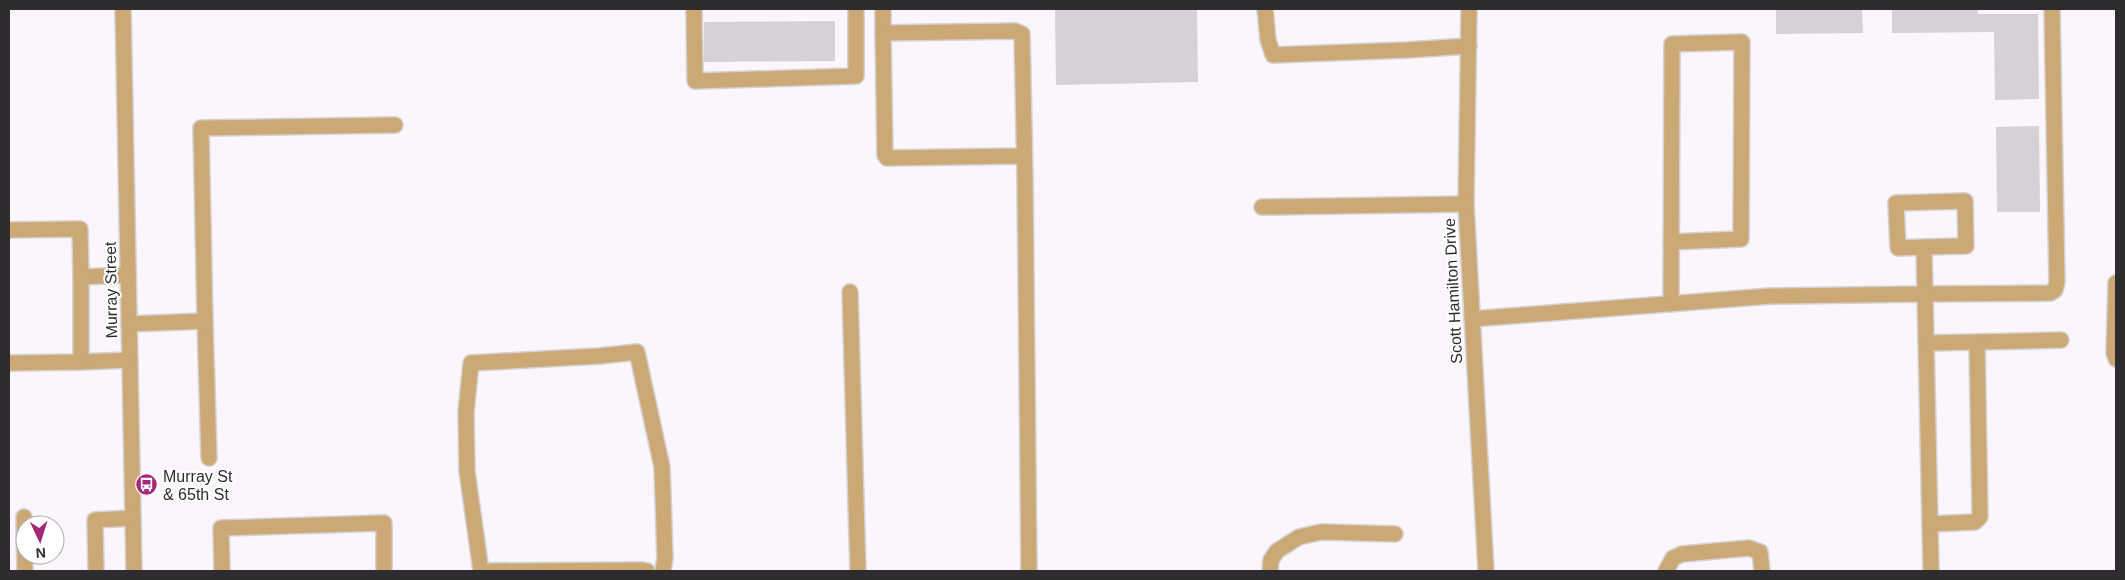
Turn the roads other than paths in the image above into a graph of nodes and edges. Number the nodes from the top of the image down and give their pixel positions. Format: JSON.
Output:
{"nodes":[{"id":1,"x":123,"y":9,"type":"edge"},
{"id":2,"x":694,"y":9,"type":"edge"},
{"id":3,"x":856,"y":9,"type":"edge"},
{"id":4,"x":883,"y":9,"type":"edge"},
{"id":5,"x":1265,"y":9,"type":"edge"},
{"id":6,"x":1469,"y":9,"type":"edge"},
{"id":7,"x":2052,"y":9,"type":"edge"},
{"id":8,"x":883,"y":33,"type":"junction"},
{"id":9,"x":1469,"y":46,"type":"junction"},
{"id":10,"x":396,"y":125,"type":"dead end"},
{"id":11,"x":1024,"y":156,"type":"junction"},
{"id":12,"x":1466,"y":204,"type":"junction"},
{"id":13,"x":1262,"y":207,"type":"dead end"},
{"id":14,"x":9,"y":230,"type":"edge"},
{"id":15,"x":1671,"y":242,"type":"junction"},
{"id":16,"x":1924,"y":247,"type":"junction"},
{"id":17,"x":128,"y":275,"type":"junction"},
{"id":18,"x":81,"y":277,"type":"junction"},
{"id":19,"x":2116,"y":283,"type":"edge"},
{"id":20,"x":850,"y":292,"type":"dead end"},
{"id":21,"x":1925,"y":294,"type":"junction"},
{"id":22,"x":1671,"y":304,"type":"junction"},
{"id":23,"x":1472,"y":319,"type":"junction"},
{"id":24,"x":205,"y":321,"type":"junction"},
{"id":25,"x":129,"y":324,"type":"junction"},
{"id":26,"x":2115,"y":328,"type":"edge"},
{"id":27,"x":2061,"y":340,"type":"dead end"},
{"id":28,"x":1977,"y":342,"type":"junction"},
{"id":29,"x":1926,"y":343,"type":"junction"},
{"id":30,"x":2116,"y":359,"type":"edge"},
{"id":31,"x":130,"y":360,"type":"junction"},
{"id":32,"x":81,"y":362,"type":"junction"},
{"id":33,"x":9,"y":363,"type":"edge"},
{"id":34,"x":209,"y":458,"type":"dead end"},
{"id":35,"x":133,"y":518,"type":"junction"},
{"id":36,"x":1930,"y":524,"type":"junction"},
{"id":37,"x":1395,"y":534,"type":"dead end"},
{"id":38,"x":96,"y":571,"type":"edge"},
{"id":39,"x":134,"y":571,"type":"edge"},
{"id":40,"x":222,"y":571,"type":"edge"},
{"id":41,"x":384,"y":571,"type":"edge"},
{"id":42,"x":481,"y":571,"type":"edge"},
{"id":43,"x":490,"y":571,"type":"edge"},
{"id":44,"x":647,"y":571,"type":"edge"},
{"id":45,"x":663,"y":571,"type":"edge"},
{"id":46,"x":858,"y":571,"type":"edge"},
{"id":47,"x":1029,"y":571,"type":"edge"},
{"id":48,"x":1270,"y":571,"type":"edge"},
{"id":49,"x":1486,"y":571,"type":"edge"},
{"id":50,"x":1666,"y":571,"type":"edge"},
{"id":51,"x":1762,"y":571,"type":"edge"},
{"id":52,"x":1931,"y":571,"type":"edge"}],
"edges":[{"from":1,"to":17,"type":"street","name":"Murray Street"},
{"from":2,"to":3,"type":"street"},
{"from":4,"to":8,"type":"street"},
{"from":5,"to":9,"type":"street"},
{"from":6,"to":9,"type":"street","name":"Scott Hamilton Drive"},
{"from":7,"to":21,"type":"street"},
{"from":8,"to":11,"type":"street"},
{"from":8,"to":11,"type":"street"},
{"from":9,"to":12,"type":"street","name":"Scott Hamilton Drive"},
{"from":10,"to":24,"type":"street"},
{"from":11,"to":47,"type":"street"},
{"from":12,"to":13,"type":"street"},
{"from":12,"to":23,"type":"street","name":"Scott Hamilton Drive"},
{"from":14,"to":18,"type":"street"},
{"from":15,"to":15,"type":"street"},
{"from":15,"to":22,"type":"street"},
{"from":16,"to":16,"type":"street"},
{"from":16,"to":21,"type":"street"},
{"from":17,"to":18,"type":"street"},
{"from":17,"to":25,"type":"street","name":"Murray Street"},
{"from":18,"to":32,"type":"street"},
{"from":19,"to":26,"type":"street"},
{"from":20,"to":46,"type":"street"},
{"from":21,"to":22,"type":"street"},
{"from":21,"to":29,"type":"street"},
{"from":22,"to":23,"type":"street"},
{"from":23,"to":49,"type":"street","name":"Scott Hamilton Drive"},
{"from":24,"to":25,"type":"street"},
{"from":24,"to":34,"type":"street"},
{"from":25,"to":31,"type":"street","name":"Murray Street"},
{"from":26,"to":30,"type":"street"},
{"from":27,"to":28,"type":"street"},
{"from":28,"to":29,"type":"street"},
{"from":28,"to":36,"type":"street"},
{"from":29,"to":36,"type":"street"},
{"from":31,"to":32,"type":"street"},
{"from":31,"to":35,"type":"street","name":"Murray Street"},
{"from":32,"to":33,"type":"street"},
{"from":35,"to":38,"type":"street"},
{"from":35,"to":39,"type":"street","name":"Murray Street"},
{"from":36,"to":52,"type":"street"},
{"from":37,"to":48,"type":"street"},
{"from":40,"to":41,"type":"street"},
{"from":42,"to":45,"type":"street"},
{"from":43,"to":44,"type":"street"},
{"from":50,"to":51,"type":"street"}]}
